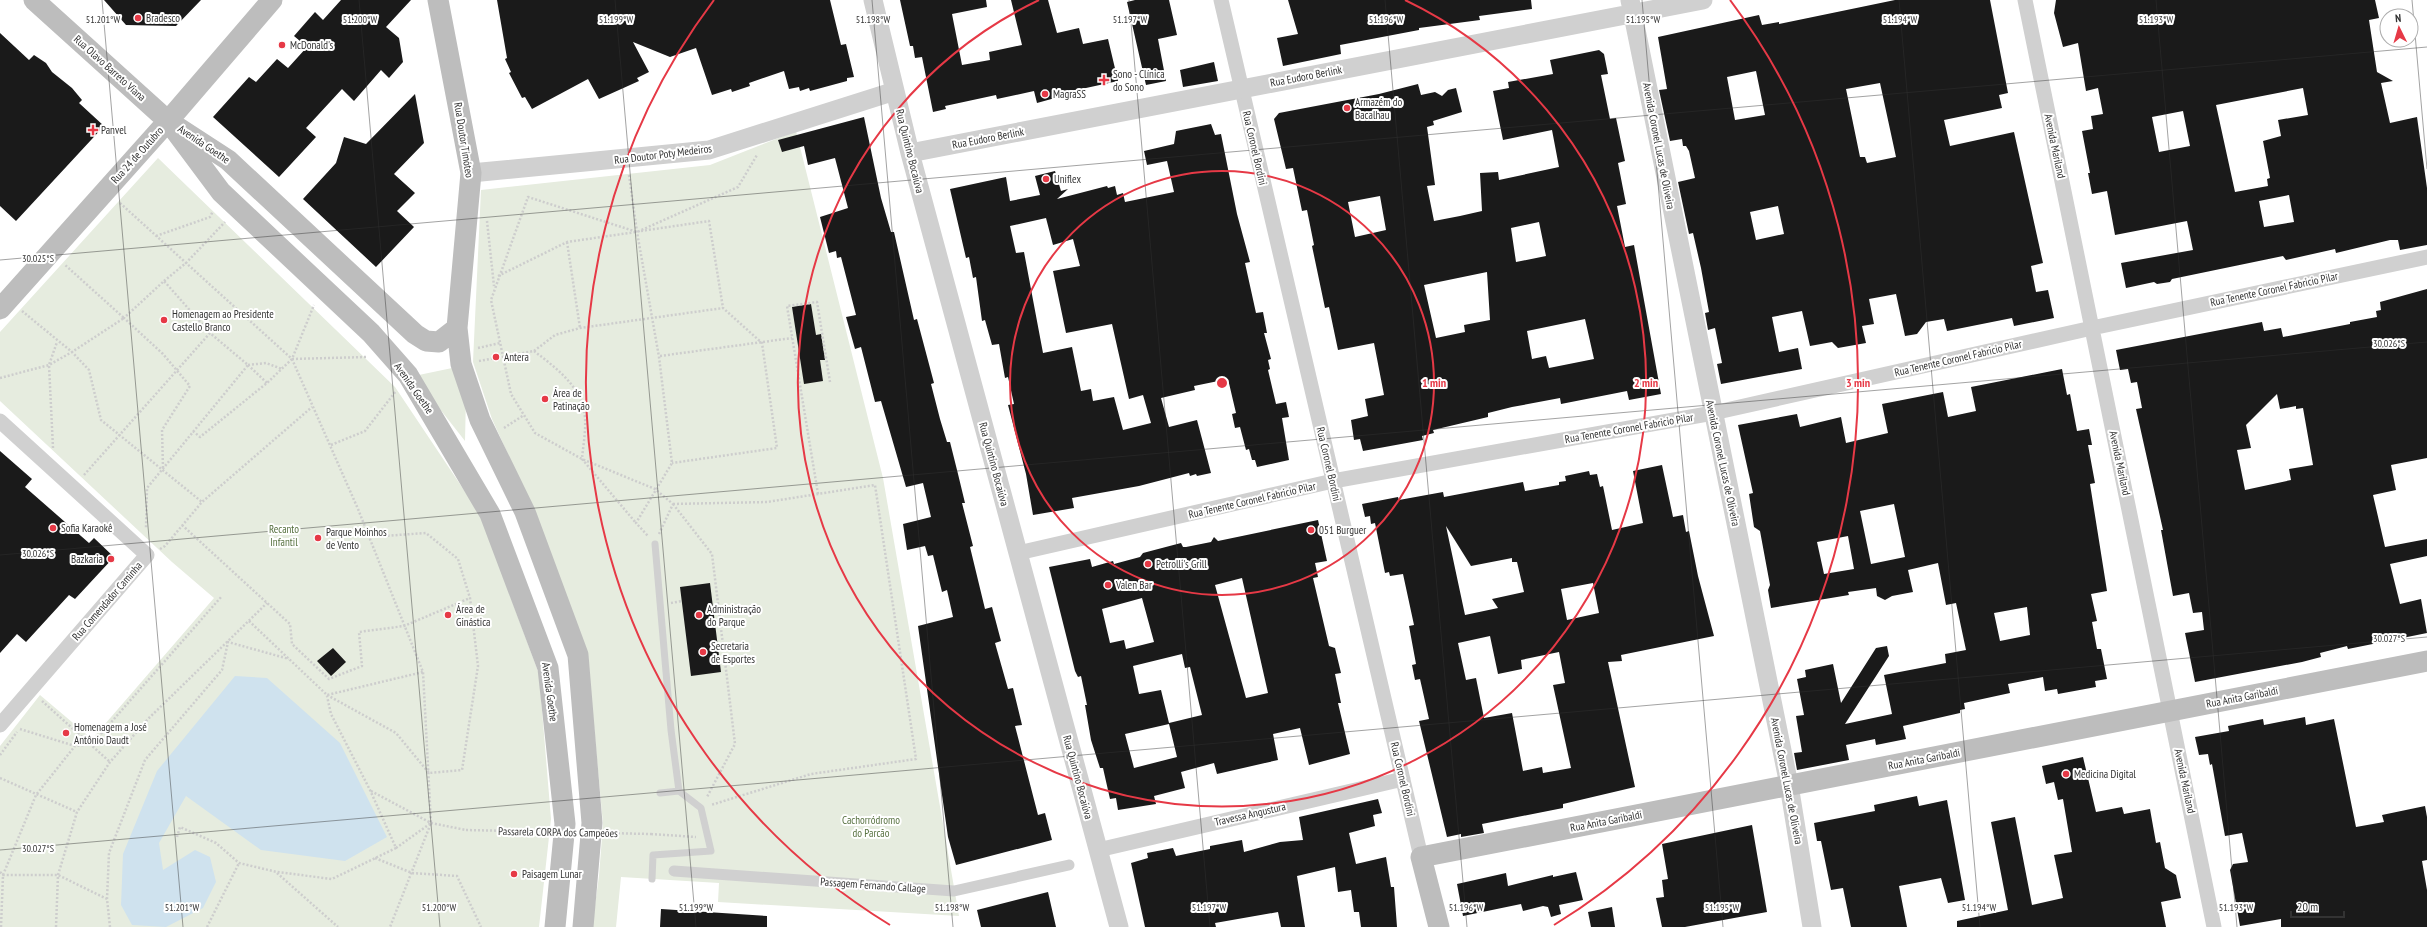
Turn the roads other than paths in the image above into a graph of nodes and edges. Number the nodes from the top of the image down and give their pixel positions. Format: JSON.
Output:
{"nodes":[{"id":1,"x":34,"y":0,"type":"edge"},
{"id":2,"x":272,"y":0,"type":"edge"},
{"id":3,"x":438,"y":0,"type":"edge"},
{"id":4,"x":873,"y":0,"type":"edge"},
{"id":5,"x":1222,"y":0,"type":"edge"},
{"id":6,"x":1703,"y":0,"type":"edge"},
{"id":7,"x":2025,"y":0,"type":"edge"},
{"id":8,"x":1631,"y":7,"type":"edge"},
{"id":9,"x":1241,"y":89,"type":"junction"},
{"id":10,"x":895,"y":91,"type":"junction"},
{"id":11,"x":168,"y":121,"type":"junction"},
{"id":12,"x":910,"y":153,"type":"junction"},
{"id":13,"x":471,"y":173,"type":"junction"},
{"id":14,"x":2427,"y":257,"type":"edge"},
{"id":15,"x":0,"y":309,"type":"edge"},
{"id":16,"x":457,"y":328,"type":"junction"},
{"id":17,"x":2092,"y":328,"type":"junction"},
{"id":18,"x":1713,"y":413,"type":"junction"},
{"id":19,"x":0,"y":422,"type":"edge"},
{"id":20,"x":1333,"y":481,"type":"junction"},
{"id":21,"x":655,"y":544,"type":"road end"},
{"id":22,"x":1018,"y":553,"type":"junction"},
{"id":23,"x":2427,"y":661,"type":"edge"},
{"id":24,"x":2170,"y":711,"type":"junction"},
{"id":25,"x":0,"y":725,"type":"edge"},
{"id":26,"x":1403,"y":778,"type":"junction"},
{"id":27,"x":1789,"y":785,"type":"junction"},
{"id":28,"x":679,"y":791,"type":"junction"},
{"id":29,"x":660,"y":793,"type":"dead end"},
{"id":30,"x":1098,"y":850,"type":"junction"},
{"id":31,"x":1421,"y":857,"type":"junction"},
{"id":32,"x":1069,"y":865,"type":"dead end"},
{"id":33,"x":674,"y":871,"type":"dead end"},
{"id":34,"x":652,"y":879,"type":"dead end"},
{"id":35,"x":556,"y":927,"type":"edge"},
{"id":36,"x":583,"y":927,"type":"edge"},
{"id":37,"x":1119,"y":927,"type":"edge"},
{"id":38,"x":1439,"y":927,"type":"edge"},
{"id":39,"x":1812,"y":927,"type":"edge"},
{"id":40,"x":2214,"y":927,"type":"edge"}],
"edges":[{"from":1,"to":11,"type":"main road","name":"Rua Olavo Barreto Viana"},
{"from":2,"to":11,"type":"main road","name":"Rua 24 de Outubro"},
{"from":3,"to":13,"type":"main road","name":"Rua Doutor Timóteo"},
{"from":4,"to":10,"type":"street","name":"Rua Quintino Bocaiúva"},
{"from":5,"to":9,"type":"street","name":"Rua Coronel Bordini"},
{"from":6,"to":8,"type":"street","name":"Rua Eudoro Berlink"},
{"from":7,"to":17,"type":"street","name":"Avenida Mariland"},
{"from":8,"to":9,"type":"street","name":"Rua Eudoro Berlink"},
{"from":8,"to":18,"type":"street","name":"Avenida Coronel Lucas de Oliveira"},
{"from":9,"to":12,"type":"street","name":"Rua Eudoro Berlink"},
{"from":9,"to":20,"type":"street","name":"Rua Coronel Bordini"},
{"from":10,"to":12,"type":"street","name":"Rua Quintino Bocaiúva"},
{"from":10,"to":13,"type":"street","name":"Rua Doutor Poty Medeiros"},
{"from":11,"to":15,"type":"main road","name":"Rua 24 de Outubro"},
{"from":11,"to":16,"type":"main road","name":"Avenida Goethe"},
{"from":11,"to":35,"type":"main road","name":"Avenida Goethe"},
{"from":12,"to":22,"type":"street","name":"Rua Quintino Bocaiúva"},
{"from":13,"to":16,"type":"main road","name":"Rua Doutor Timóteo"},
{"from":14,"to":17,"type":"street","name":"Rua Tenente Coronel Fabricio Pilar"},
{"from":16,"to":36,"type":"main road"},
{"from":17,"to":18,"type":"street","name":"Rua Tenente Coronel Fabricio Pilar"},
{"from":17,"to":24,"type":"street","name":"Avenida Mariland"},
{"from":18,"to":20,"type":"street","name":"Rua Tenente Coronel Fabricio Pilar"},
{"from":18,"to":27,"type":"street","name":"Avenida Coronel Lucas de Oliveira"},
{"from":19,"to":25,"type":"street","name":"Rua Comendador Caminha"},
{"from":20,"to":22,"type":"street","name":"Rua Tenente Coronel Fabricio Pilar"},
{"from":20,"to":26,"type":"street","name":"Rua Coronel Bordini"},
{"from":21,"to":28,"type":"lane"},
{"from":22,"to":30,"type":"street","name":"Rua Quintino Bocaiúva"},
{"from":23,"to":24,"type":"main road","name":"Rua Anita Garibaldi"},
{"from":24,"to":27,"type":"main road","name":"Rua Anita Garibaldi"},
{"from":24,"to":40,"type":"street","name":"Avenida Mariland"},
{"from":26,"to":30,"type":"street","name":"Travessa Angustura"},
{"from":26,"to":31,"type":"street","name":"Rua Coronel Bordini"},
{"from":27,"to":31,"type":"main road","name":"Rua Anita Garibaldi"},
{"from":27,"to":39,"type":"street","name":"Avenida Coronel Lucas de Oliveira"},
{"from":28,"to":29,"type":"lane"},
{"from":28,"to":34,"type":"lane"},
{"from":30,"to":37,"type":"street","name":"Rua Quintino Bocaiúva"},
{"from":31,"to":38,"type":"main road","name":"Rua Coronel Bordini"},
{"from":32,"to":33,"type":"street","name":"Passagem Fernando Callage"}]}
